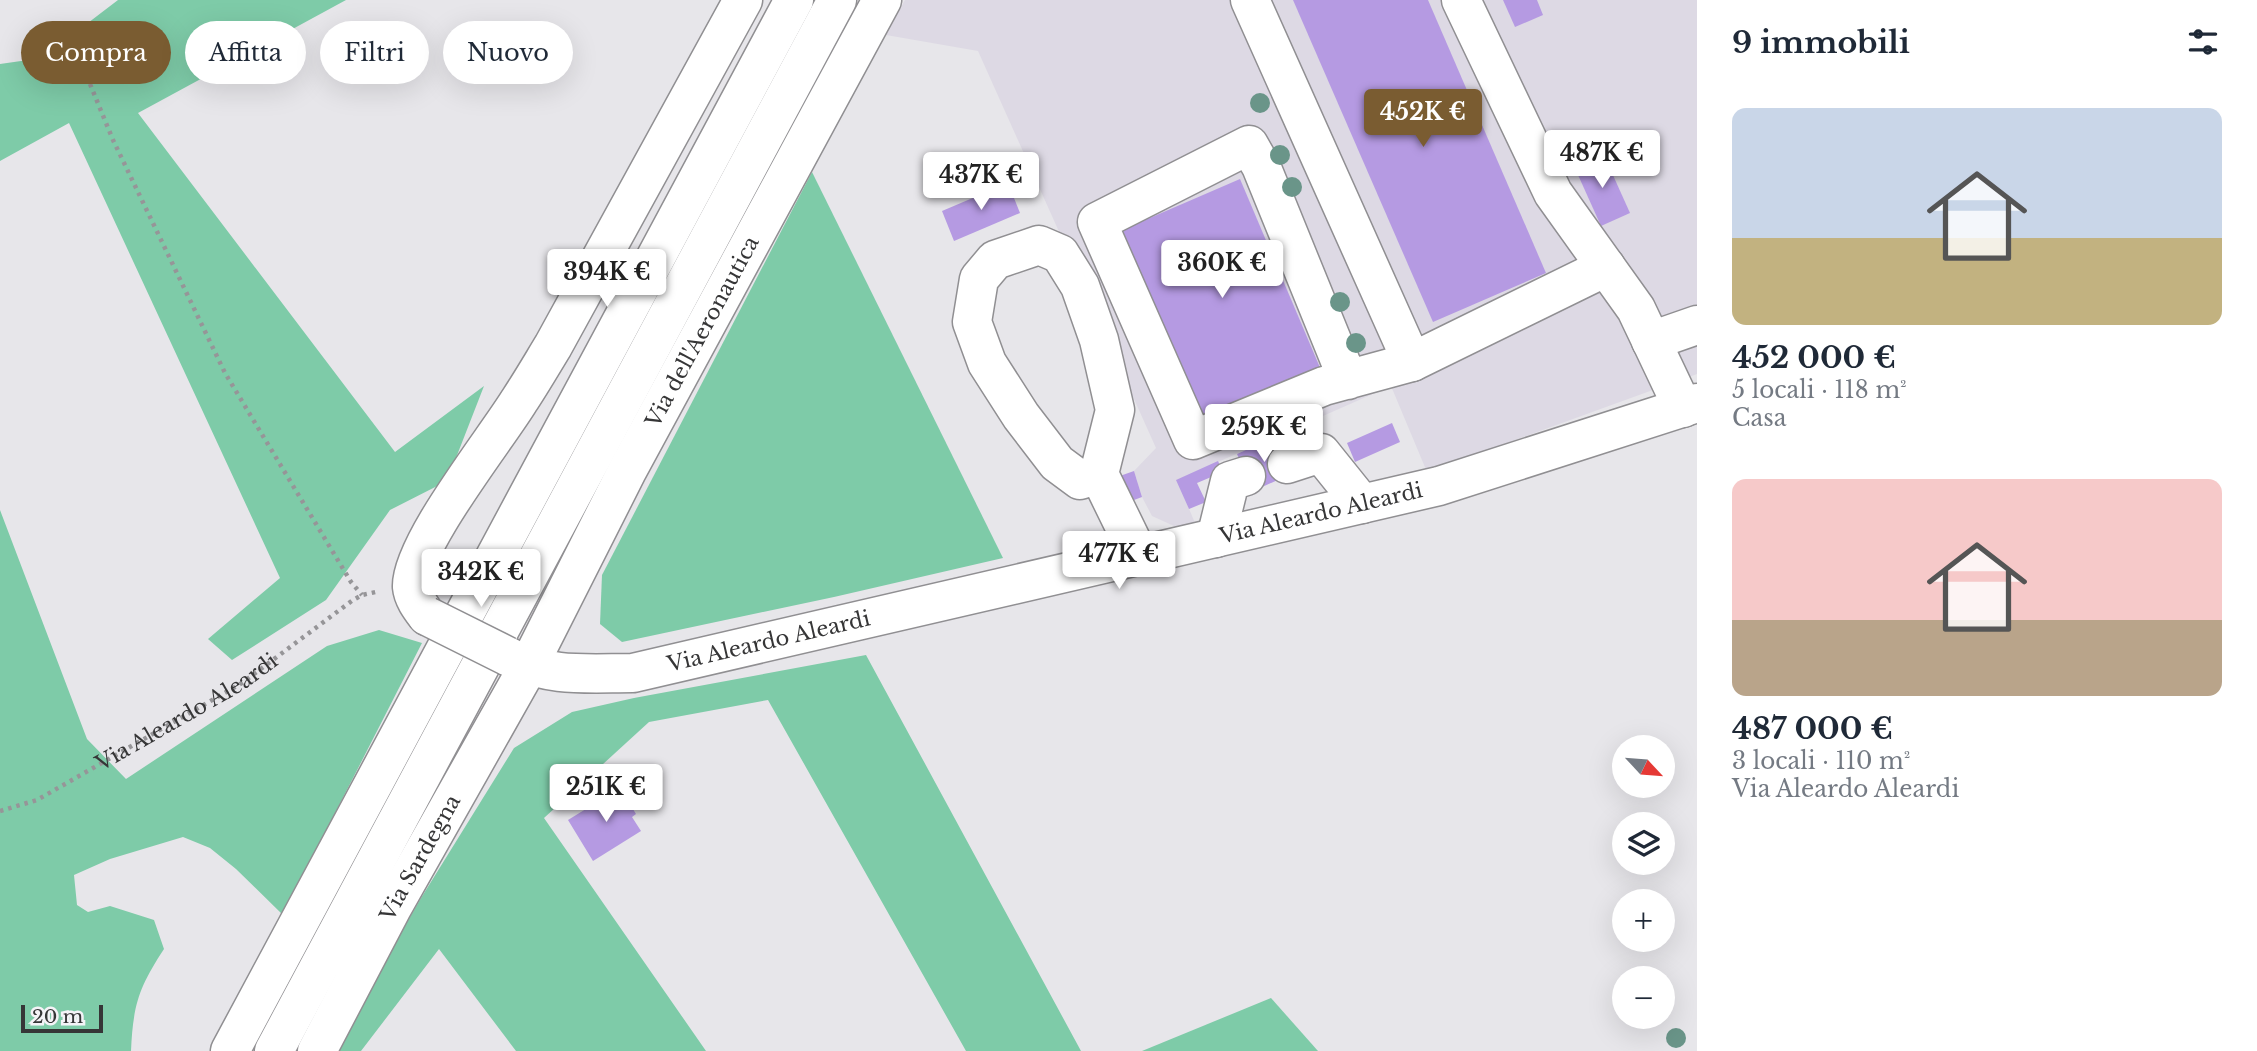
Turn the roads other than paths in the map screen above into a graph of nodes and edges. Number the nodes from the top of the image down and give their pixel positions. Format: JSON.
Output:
{"nodes":[{"id":1,"x":743,"y":0,"type":"edge"},
{"id":2,"x":794,"y":0,"type":"edge"},
{"id":3,"x":836,"y":0,"type":"edge"},
{"id":4,"x":882,"y":0,"type":"edge"},
{"id":5,"x":1250,"y":0,"type":"edge"},
{"id":6,"x":1461,"y":0,"type":"edge"},
{"id":7,"x":1302,"y":117,"type":"junction"},
{"id":8,"x":1249,"y":145,"type":"junction"},
{"id":9,"x":1606,"y":267,"type":"junction"},
{"id":10,"x":1697,"y":325,"type":"edge"},
{"id":11,"x":1651,"y":341,"type":"junction"},
{"id":12,"x":1412,"y":362,"type":"junction"},
{"id":13,"x":1348,"y":380,"type":"junction"},
{"id":14,"x":1690,"y":406,"type":"edge"},
{"id":15,"x":1287,"y":464,"type":"dead end"},
{"id":16,"x":1099,"y":474,"type":"junction"},
{"id":17,"x":1247,"y":476,"type":"dead end"},
{"id":18,"x":1362,"y":504,"type":"junction"},
{"id":19,"x":1216,"y":538,"type":"junction"},
{"id":20,"x":1139,"y":556,"type":"junction"},
{"id":21,"x":517,"y":662,"type":"junction"},
{"id":22,"x":230,"y":1051,"type":"edge"},
{"id":23,"x":274,"y":1051,"type":"edge"},
{"id":24,"x":317,"y":1051,"type":"edge"}],
"edges":[{"from":1,"to":21,"type":"main road","name":"Via Aleardo Aleardi","bridge":true},
{"from":2,"to":22,"type":"main road"},
{"from":3,"to":23,"type":"main road"},
{"from":4,"to":21,"type":"main road","name":"Via dell'Aeronautica"},
{"from":5,"to":7,"type":"main road"},
{"from":6,"to":9,"type":"main road"},
{"from":7,"to":8,"type":"main road"},
{"from":7,"to":12,"type":"main road"},
{"from":8,"to":13,"type":"main road"},
{"from":8,"to":13,"type":"main road"},
{"from":9,"to":11,"type":"main road"},
{"from":9,"to":12,"type":"main road"},
{"from":10,"to":11,"type":"main road"},
{"from":11,"to":14,"type":"main road"},
{"from":12,"to":13,"type":"main road"},
{"from":14,"to":18,"type":"main road","name":"Via Aleardo Aleardi"},
{"from":15,"to":18,"type":"main road"},
{"from":16,"to":16,"type":"main road"},
{"from":16,"to":20,"type":"main road"},
{"from":17,"to":19,"type":"main road"},
{"from":18,"to":19,"type":"main road","name":"Via Aleardo Aleardi"},
{"from":19,"to":20,"type":"main road","name":"Via Aleardo Aleardi"},
{"from":20,"to":21,"type":"main road","name":"Via Aleardo Aleardi"},
{"from":21,"to":24,"type":"main road","name":"Via Sardegna"}]}
